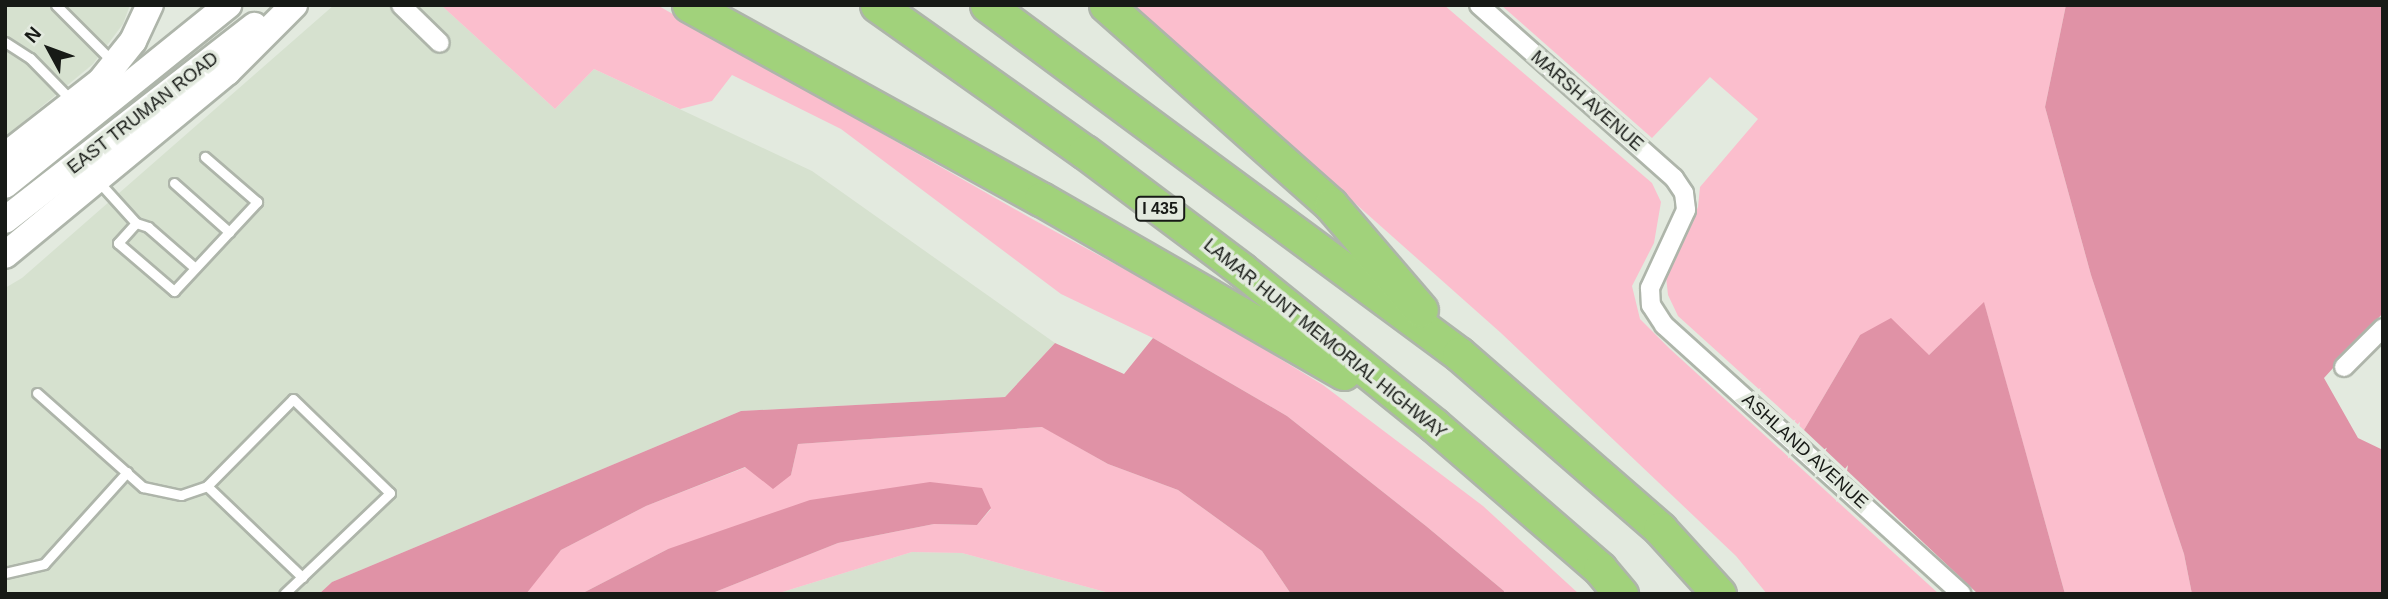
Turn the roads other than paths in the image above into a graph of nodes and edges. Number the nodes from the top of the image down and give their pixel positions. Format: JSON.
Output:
{"nodes":[{"id":1,"x":56,"y":5,"type":"edge"},
{"id":2,"x":150,"y":5,"type":"edge"},
{"id":3,"x":228,"y":5,"type":"edge"},
{"id":4,"x":280,"y":5,"type":"edge"},
{"id":5,"x":294,"y":5,"type":"edge"},
{"id":6,"x":401,"y":5,"type":"edge"},
{"id":7,"x":689,"y":5,"type":"edge"},
{"id":8,"x":877,"y":5,"type":"edge"},
{"id":9,"x":987,"y":5,"type":"edge"},
{"id":10,"x":1106,"y":5,"type":"edge"},
{"id":11,"x":1479,"y":5,"type":"edge"},
{"id":12,"x":5,"y":42,"type":"edge"},
{"id":13,"x":440,"y":43,"type":"dead end"},
{"id":14,"x":115,"y":64,"type":"junction"},
{"id":15,"x":73,"y":103,"type":"junction"},
{"id":16,"x":5,"y":156,"type":"edge"},
{"id":17,"x":205,"y":157,"type":"dead end"},
{"id":18,"x":97,"y":179,"type":"junction"},
{"id":19,"x":174,"y":183,"type":"dead end"},
{"id":20,"x":5,"y":185,"type":"edge"},
{"id":21,"x":5,"y":220,"type":"edge"},
{"id":22,"x":136,"y":223,"type":"junction"},
{"id":23,"x":229,"y":232,"type":"junction"},
{"id":24,"x":5,"y":255,"type":"edge"},
{"id":25,"x":195,"y":268,"type":"junction"},
{"id":26,"x":1651,"y":305,"type":"joint"},
{"id":27,"x":2383,"y":328,"type":"edge"},
{"id":28,"x":1459,"y":354,"type":"junction"},
{"id":29,"x":2343,"y":368,"type":"dead end"},
{"id":30,"x":37,"y":393,"type":"dead end"},
{"id":31,"x":1434,"y":425,"type":"junction"},
{"id":32,"x":127,"y":472,"type":"junction"},
{"id":33,"x":207,"y":486,"type":"junction"},
{"id":34,"x":5,"y":573,"type":"edge"},
{"id":35,"x":302,"y":577,"type":"junction"},
{"id":36,"x":284,"y":594,"type":"edge"},
{"id":37,"x":1621,"y":594,"type":"edge"},
{"id":38,"x":1719,"y":594,"type":"edge"},
{"id":39,"x":1962,"y":594,"type":"edge"}],
"edges":[{"from":1,"to":14,"type":"lane"},
{"from":2,"to":14,"type":"main road"},
{"from":3,"to":20,"type":"main road","name":"EAST TRUMAN ROAD"},
{"from":4,"to":21,"type":"main road","name":"EAST TRUMAN ROAD"},
{"from":5,"to":18,"type":"main road"},
{"from":6,"to":13,"type":"street"},
{"from":7,"to":31,"type":"highway"},
{"from":8,"to":31,"type":"highway","name":"LAMAR HUNT MEMORIAL HIGHWAY","number":"I 435"},
{"from":9,"to":28,"type":"highway"},
{"from":10,"to":28,"type":"highway"},
{"from":11,"to":26,"type":"street","name":"MARSH AVENUE"},
{"from":12,"to":15,"type":"lane"},
{"from":14,"to":15,"type":"main road"},
{"from":15,"to":16,"type":"main road"},
{"from":17,"to":23,"type":"lane"},
{"from":18,"to":22,"type":"lane"},
{"from":18,"to":24,"type":"main road"},
{"from":19,"to":23,"type":"lane"},
{"from":22,"to":25,"type":"lane"},
{"from":22,"to":25,"type":"lane"},
{"from":23,"to":25,"type":"lane"},
{"from":26,"to":39,"type":"street","name":"ASHLAND AVENUE"},
{"from":27,"to":29,"type":"street"},
{"from":28,"to":38,"type":"highway"},
{"from":30,"to":32,"type":"lane"},
{"from":31,"to":37,"type":"highway","name":"LAMAR HUNT MEMORIAL HIGHWAY","number":"I 435"},
{"from":32,"to":33,"type":"lane"},
{"from":32,"to":34,"type":"lane"},
{"from":33,"to":35,"type":"lane"},
{"from":33,"to":35,"type":"lane"},
{"from":35,"to":36,"type":"lane"}]}
